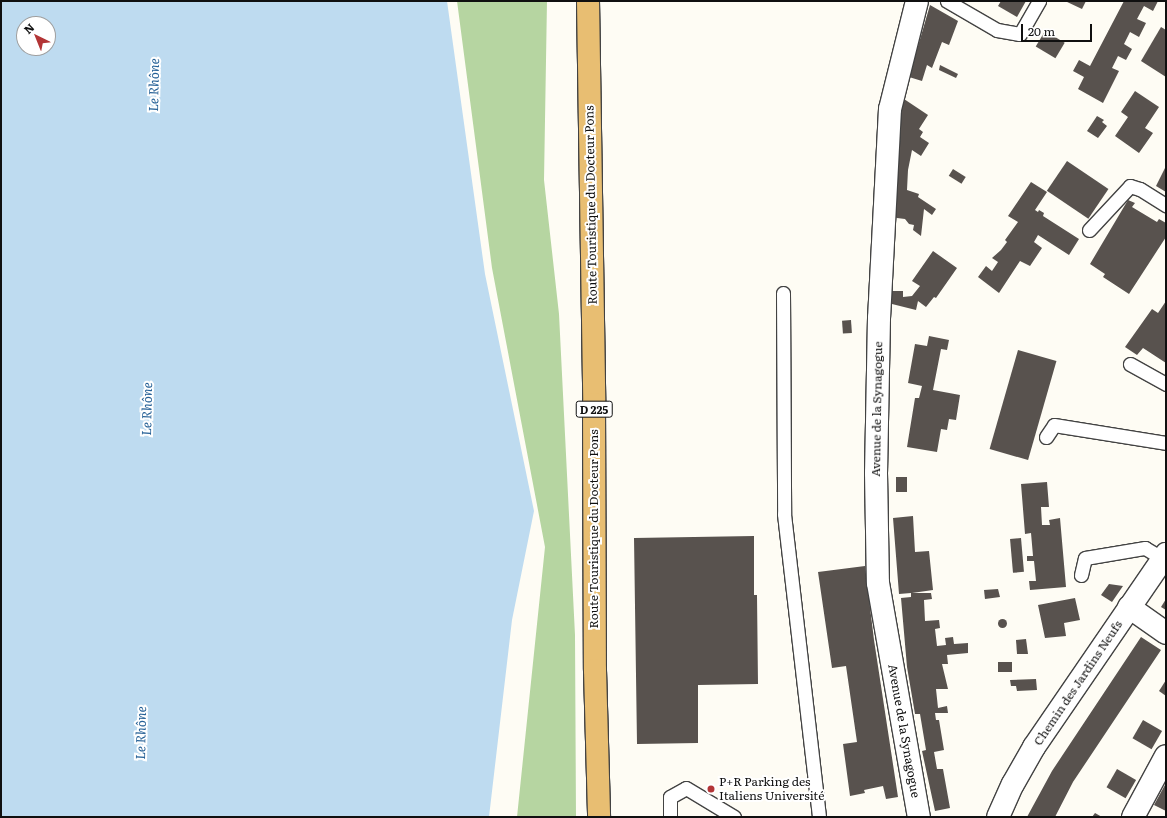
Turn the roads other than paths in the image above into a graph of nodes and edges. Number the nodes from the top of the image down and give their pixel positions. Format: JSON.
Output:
{"nodes":[{"id":1,"x":588,"y":1,"type":"edge"},
{"id":2,"x":917,"y":1,"type":"edge"},
{"id":3,"x":947,"y":1,"type":"edge"},
{"id":4,"x":1040,"y":1,"type":"edge"},
{"id":5,"x":1166,"y":205,"type":"edge"},
{"id":6,"x":1089,"y":230,"type":"dead end"},
{"id":7,"x":783,"y":293,"type":"dead end"},
{"id":8,"x":1130,"y":364,"type":"dead end"},
{"id":9,"x":1166,"y":384,"type":"edge"},
{"id":10,"x":1046,"y":438,"type":"dead end"},
{"id":11,"x":1166,"y":443,"type":"edge"},
{"id":12,"x":1164,"y":556,"type":"edge"},
{"id":13,"x":1081,"y":575,"type":"dead end"},
{"id":14,"x":1129,"y":608,"type":"junction"},
{"id":15,"x":1166,"y":633,"type":"edge"},
{"id":16,"x":1166,"y":756,"type":"edge"},
{"id":17,"x":731,"y":816,"type":"edge"},
{"id":18,"x":599,"y":817,"type":"edge"},
{"id":19,"x":670,"y":817,"type":"edge"},
{"id":20,"x":819,"y":817,"type":"edge"},
{"id":21,"x":919,"y":817,"type":"edge"},
{"id":22,"x":998,"y":817,"type":"edge"},
{"id":23,"x":1133,"y":817,"type":"edge"}],
"edges":[{"from":1,"to":18,"type":"highway","name":"Route Touristique du Docteur Pons","number":"D 225"},
{"from":2,"to":21,"type":"street","name":"Avenue de la Synagogue"},
{"from":3,"to":4,"type":"lane"},
{"from":5,"to":6,"type":"lane"},
{"from":7,"to":20,"type":"lane"},
{"from":8,"to":9,"type":"lane"},
{"from":10,"to":11,"type":"lane"},
{"from":12,"to":13,"type":"lane"},
{"from":12,"to":14,"type":"street","name":"Chemin des Jardins Neufs"},
{"from":14,"to":15,"type":"street"},
{"from":14,"to":22,"type":"street","name":"Chemin des Jardins Neufs"},
{"from":16,"to":23,"type":"street"},
{"from":17,"to":19,"type":"lane"}]}
